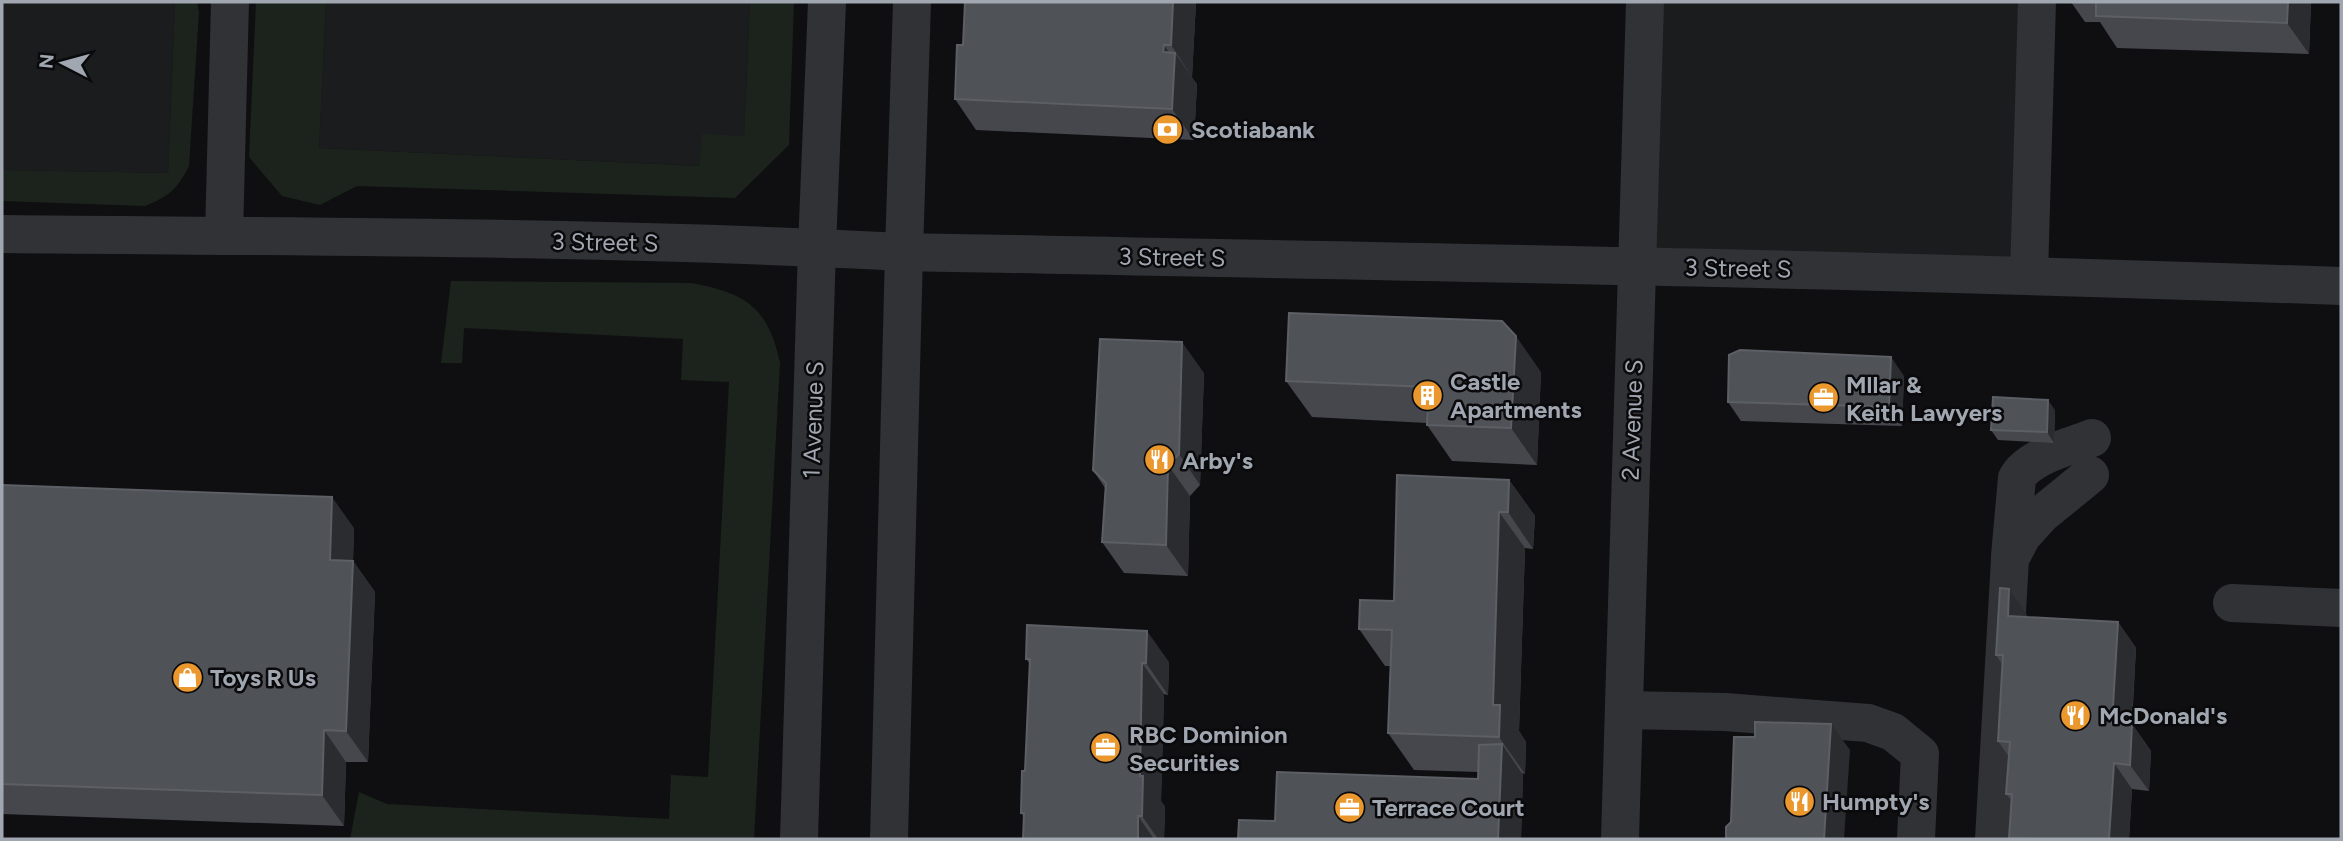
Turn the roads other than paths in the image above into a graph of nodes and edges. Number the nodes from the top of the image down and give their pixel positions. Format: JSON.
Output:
{"nodes":[{"id":1,"x":230,"y":2,"type":"edge"},
{"id":2,"x":827,"y":2,"type":"edge"},
{"id":3,"x":912,"y":2,"type":"edge"},
{"id":4,"x":1645,"y":2,"type":"edge"},
{"id":5,"x":2037,"y":2,"type":"edge"},
{"id":6,"x":2,"y":234,"type":"edge"},
{"id":7,"x":224,"y":236,"type":"junction"},
{"id":8,"x":817,"y":247,"type":"junction"},
{"id":9,"x":904,"y":252,"type":"junction"},
{"id":10,"x":1637,"y":265,"type":"junction"},
{"id":11,"x":2029,"y":275,"type":"junction"},
{"id":12,"x":2341,"y":286,"type":"edge"},
{"id":13,"x":2091,"y":457,"type":"dead end"},
{"id":14,"x":2232,"y":603,"type":"dead end"},
{"id":15,"x":2341,"y":608,"type":"edge"},
{"id":16,"x":1624,"y":710,"type":"junction"},
{"id":17,"x":799,"y":839,"type":"edge"},
{"id":18,"x":889,"y":839,"type":"edge"},
{"id":19,"x":1620,"y":839,"type":"edge"},
{"id":20,"x":1916,"y":839,"type":"edge"},
{"id":21,"x":1994,"y":839,"type":"edge"}],
"edges":[{"from":1,"to":7,"type":"street"},
{"from":2,"to":8,"type":"street","name":"1 Avenue S"},
{"from":3,"to":9,"type":"street"},
{"from":4,"to":10,"type":"street","name":"2 Avenue S"},
{"from":5,"to":11,"type":"street"},
{"from":6,"to":7,"type":"street","name":"3 Street S"},
{"from":7,"to":8,"type":"street","name":"3 Street S"},
{"from":8,"to":9,"type":"street","name":"3 Street S"},
{"from":8,"to":17,"type":"street","name":"1 Avenue S"},
{"from":9,"to":10,"type":"street","name":"3 Street S"},
{"from":9,"to":18,"type":"street"},
{"from":10,"to":11,"type":"street","name":"3 Street S"},
{"from":10,"to":16,"type":"street","name":"2 Avenue S"},
{"from":11,"to":12,"type":"street","name":"3 Street S"},
{"from":13,"to":21,"type":"street"},
{"from":14,"to":15,"type":"street"},
{"from":16,"to":19,"type":"street","name":"2 Avenue S"},
{"from":16,"to":20,"type":"street"}]}
